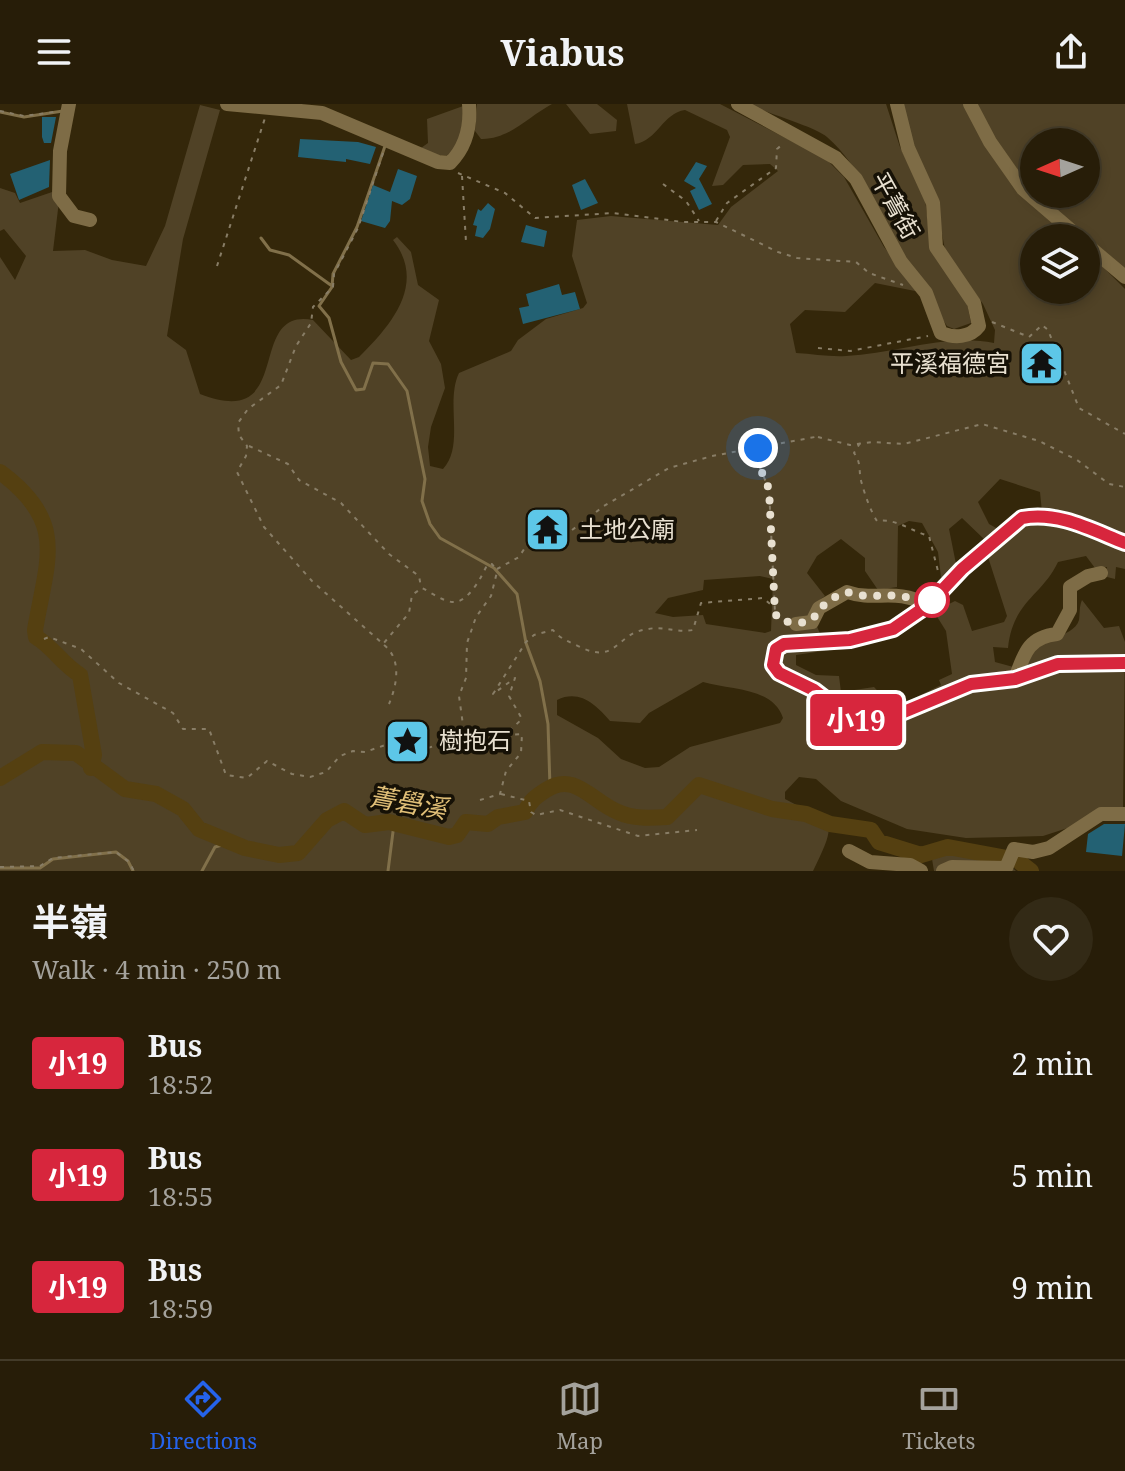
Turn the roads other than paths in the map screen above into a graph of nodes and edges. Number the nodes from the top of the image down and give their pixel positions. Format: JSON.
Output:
{"nodes":[{"id":1,"x":227,"y":104,"type":"edge"},
{"id":2,"x":469,"y":104,"type":"edge"},
{"id":3,"x":738,"y":104,"type":"edge"},
{"id":4,"x":897,"y":104,"type":"edge"},
{"id":5,"x":970,"y":104,"type":"edge"},
{"id":6,"x":68,"y":107,"type":"edge"},
{"id":7,"x":261,"y":107,"type":"edge"},
{"id":8,"x":90,"y":220,"type":"dead end"},
{"id":9,"x":1064,"y":224,"type":"edge"},
{"id":10,"x":1100,"y":256,"type":"edge"},
{"id":11,"x":1125,"y":277,"type":"edge"},
{"id":12,"x":1125,"y":543,"type":"edge"},
{"id":13,"x":1101,"y":573,"type":"dead end"},
{"id":14,"x":928,"y":605,"type":"junction"},
{"id":15,"x":796,"y":624,"type":"road end"},
{"id":16,"x":1125,"y":663,"type":"edge"},
{"id":17,"x":1015,"y":679,"type":"junction"},
{"id":18,"x":1125,"y":814,"type":"edge"},
{"id":19,"x":849,"y":851,"type":"dead end"},
{"id":20,"x":944,"y":870,"type":"edge"},
{"id":21,"x":921,"y":871,"type":"edge"}],
"edges":[{"from":1,"to":7,"type":"street"},
{"from":2,"to":7,"type":"street"},
{"from":3,"to":4,"type":"street","name":"平菁街"},
{"from":5,"to":9,"type":"street"},
{"from":6,"to":8,"type":"street"},
{"from":10,"to":11,"type":"street"},
{"from":12,"to":14,"type":"street"},
{"from":13,"to":17,"type":"street"},
{"from":14,"to":15,"type":"street"},
{"from":14,"to":17,"type":"street"},
{"from":16,"to":17,"type":"street"},
{"from":18,"to":20,"type":"street"},
{"from":19,"to":21,"type":"street"}]}
